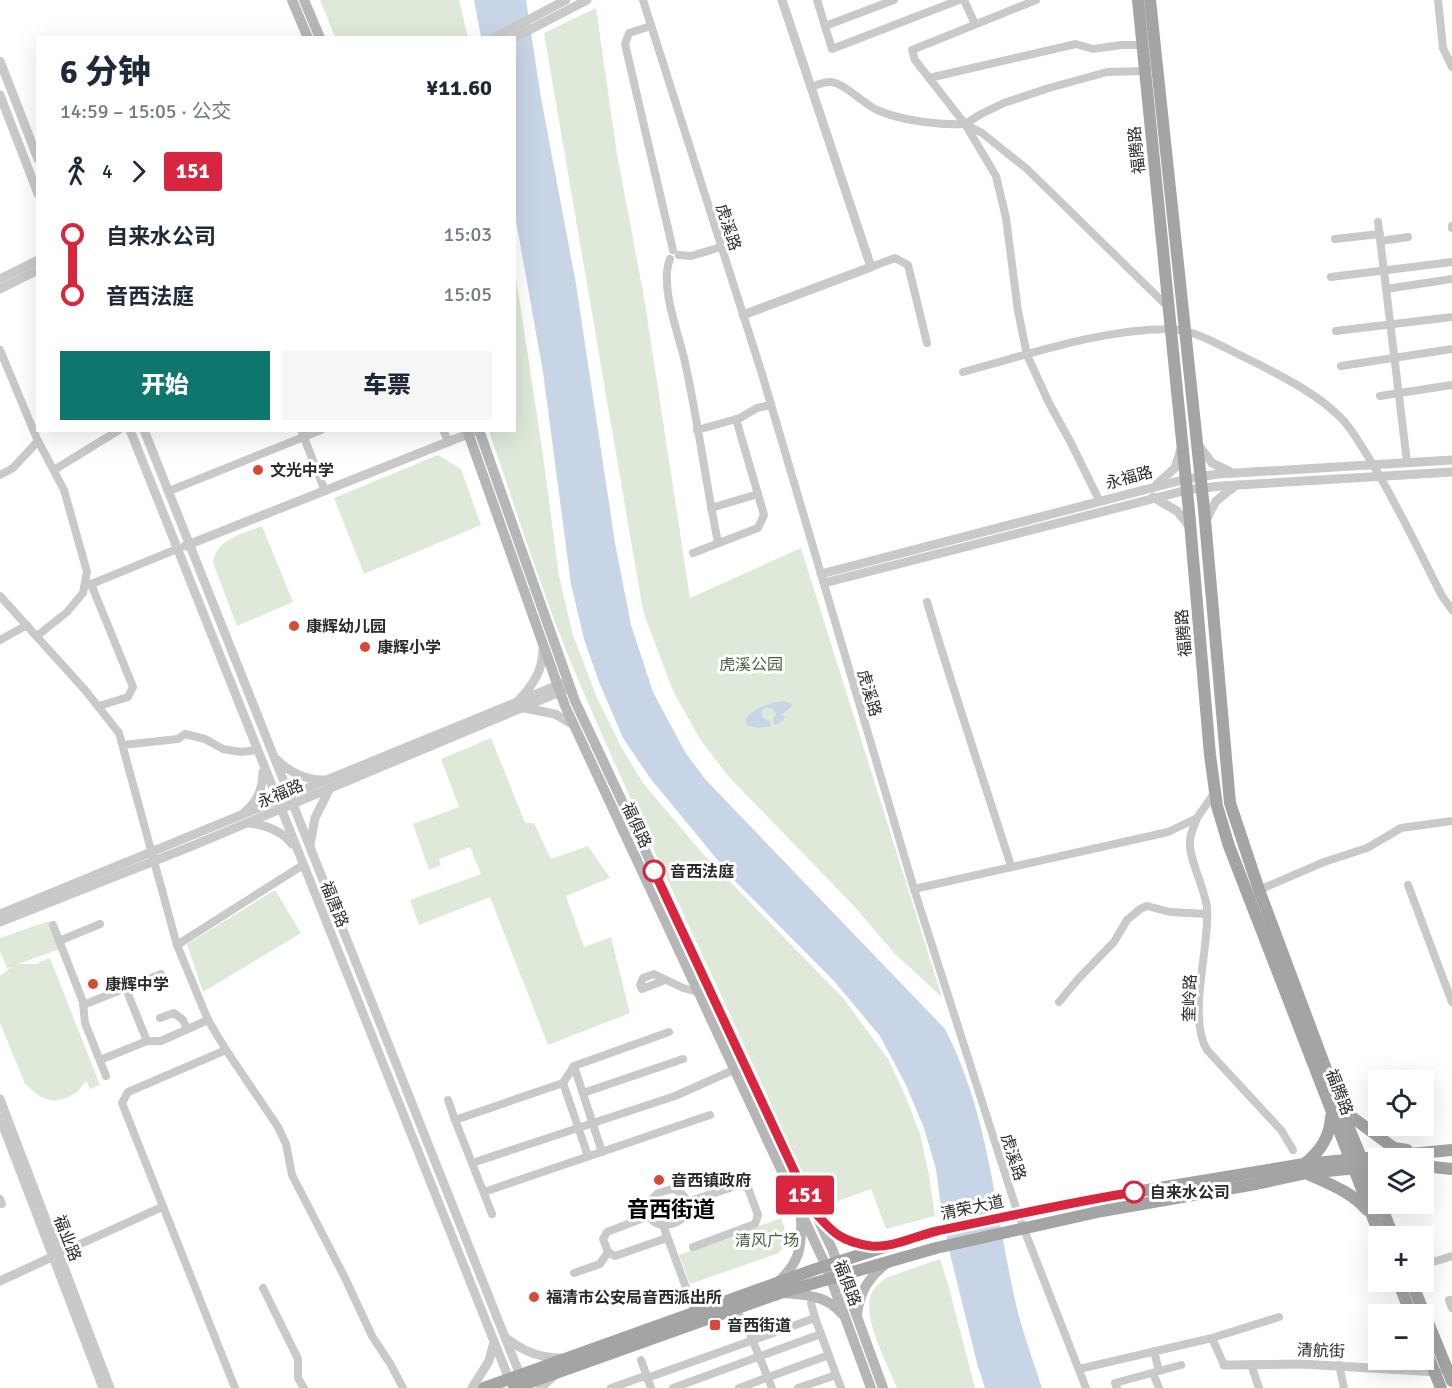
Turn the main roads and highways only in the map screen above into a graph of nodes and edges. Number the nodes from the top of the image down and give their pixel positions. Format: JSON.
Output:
{"nodes":[{"id":1,"x":292,"y":0,"type":"edge"},
{"id":2,"x":304,"y":0,"type":"edge"},
{"id":3,"x":1138,"y":0,"type":"edge"},
{"id":4,"x":1150,"y":0,"type":"edge"},
{"id":5,"x":307,"y":36,"type":"edge"},
{"id":6,"x":319,"y":36,"type":"edge"},
{"id":7,"x":473,"y":432,"type":"edge"},
{"id":8,"x":473,"y":432,"type":"edge"},
{"id":9,"x":564,"y":687,"type":"junction"},
{"id":10,"x":739,"y":1067,"type":"junction"},
{"id":11,"x":1336,"y":1111,"type":"junction"},
{"id":12,"x":1452,"y":1143,"type":"edge"},
{"id":13,"x":1394,"y":1148,"type":"edge"},
{"id":14,"x":1452,"y":1150,"type":"edge"},
{"id":15,"x":1434,"y":1153,"type":"edge"},
{"id":16,"x":1434,"y":1156,"type":"edge"},
{"id":17,"x":1434,"y":1160,"type":"edge"},
{"id":18,"x":1452,"y":1160,"type":"edge"},
{"id":19,"x":1362,"y":1164,"type":"edge"},
{"id":20,"x":1434,"y":1164,"type":"edge"},
{"id":21,"x":1306,"y":1168,"type":"junction"},
{"id":22,"x":1452,"y":1169,"type":"edge"},
{"id":23,"x":1368,"y":1179,"type":"edge"},
{"id":24,"x":1368,"y":1204,"type":"edge"},
{"id":25,"x":806,"y":1210,"type":"junction"},
{"id":26,"x":886,"y":1246,"type":"junction"},
{"id":27,"x":890,"y":1261,"type":"junction"},
{"id":28,"x":831,"y":1264,"type":"junction"},
{"id":29,"x":837,"y":1278,"type":"junction"},
{"id":30,"x":778,"y":1288,"type":"junction"},
{"id":31,"x":1416,"y":1292,"type":"edge"},
{"id":32,"x":852,"y":1319,"type":"junction"},
{"id":33,"x":565,"y":1363,"type":"junction"},
{"id":34,"x":1433,"y":1370,"type":"edge"},
{"id":35,"x":1450,"y":1374,"type":"edge"},
{"id":36,"x":517,"y":1383,"type":"edge"},
{"id":37,"x":484,"y":1388,"type":"edge"},
{"id":38,"x":872,"y":1388,"type":"edge"},
{"id":39,"x":883,"y":1388,"type":"edge"},
{"id":40,"x":1441,"y":1388,"type":"edge"}],
"edges":[{"from":1,"to":5,"type":"main road"},
{"from":2,"to":6,"type":"main road"},
{"from":3,"to":11,"type":"main road","name":"福腾路"},
{"from":4,"to":11,"type":"main road","name":"福腾路"},
{"from":7,"to":9,"type":"main road","name":"福俱路"},
{"from":8,"to":9,"type":"main road","name":"福俱路"},
{"from":9,"to":10,"type":"main road","name":"福俱路"},
{"from":9,"to":10,"type":"main road","name":"福俱路"},
{"from":10,"to":25,"type":"main road","name":"福俱路"},
{"from":11,"to":13,"type":"main road"},
{"from":11,"to":19,"type":"main road","name":"福腾路"},
{"from":11,"to":21,"type":"main road"},
{"from":12,"to":15,"type":"main road"},
{"from":14,"to":16,"type":"main road","name":"清荣大道"},
{"from":17,"to":18,"type":"main road","name":"清荣大道"},
{"from":19,"to":21,"type":"main road","name":"清荣大道"},
{"from":19,"to":23,"type":"main road","name":"福腾路"},
{"from":20,"to":22,"type":"main road"},
{"from":21,"to":24,"type":"main road"},
{"from":21,"to":26,"type":"main road","name":"清荣大道"},
{"from":21,"to":27,"type":"main road","name":"清荣大道"},
{"from":25,"to":26,"type":"main road"},
{"from":25,"to":28,"type":"main road","name":"福俱路"},
{"from":25,"to":30,"type":"main road"},
{"from":26,"to":28,"type":"main road","name":"清荣大道"},
{"from":27,"to":29,"type":"main road","name":"清荣大道"},
{"from":27,"to":32,"type":"main road"},
{"from":28,"to":29,"type":"main road","name":"福俱路"},
{"from":28,"to":30,"type":"main road","name":"清荣大道"},
{"from":29,"to":30,"type":"main road","name":"清荣大道"},
{"from":29,"to":32,"type":"main road","name":"福俱路"},
{"from":30,"to":32,"type":"main road"},
{"from":30,"to":33,"type":"main road","name":"清荣大道"},
{"from":30,"to":33,"type":"main road","name":"清荣大道"},
{"from":31,"to":35,"type":"main road"},
{"from":32,"to":38,"type":"main road","name":"福俱路"},
{"from":32,"to":39,"type":"main road","name":"福俱路"},
{"from":33,"to":36,"type":"main road","name":"清荣大道"},
{"from":34,"to":40,"type":"main road"},
{"from":36,"to":37,"type":"main road","name":"清荣大道"}]}
